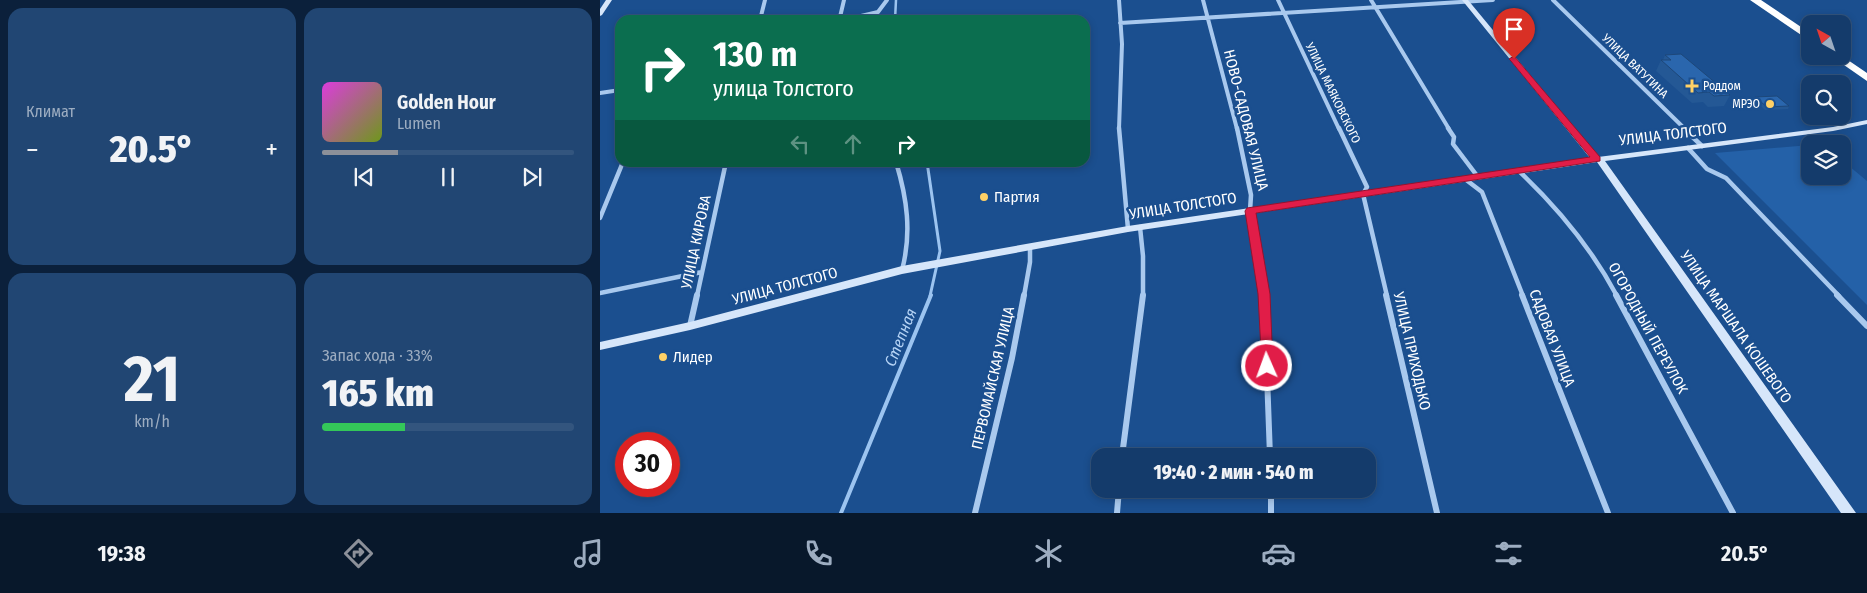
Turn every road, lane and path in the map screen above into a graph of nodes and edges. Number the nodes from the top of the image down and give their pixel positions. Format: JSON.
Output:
{"nodes":[{"id":1,"x":609,"y":0,"type":"edge"},
{"id":2,"x":765,"y":0,"type":"edge"},
{"id":3,"x":844,"y":0,"type":"edge"},
{"id":4,"x":886,"y":0,"type":"edge"},
{"id":5,"x":1119,"y":0,"type":"edge"},
{"id":6,"x":1203,"y":0,"type":"edge"},
{"id":7,"x":1278,"y":0,"type":"edge"},
{"id":8,"x":1371,"y":0,"type":"edge"},
{"id":9,"x":1493,"y":0,"type":"edge"},
{"id":10,"x":1553,"y":0,"type":"edge"},
{"id":11,"x":1756,"y":0,"type":"edge"},
{"id":12,"x":1466,"y":1,"type":"edge"},
{"id":13,"x":1376,"y":9,"type":"junction"},
{"id":14,"x":1283,"y":12,"type":"junction"},
{"id":15,"x":600,"y":14,"type":"edge"},
{"id":16,"x":761,"y":15,"type":"edge"},
{"id":17,"x":840,"y":15,"type":"edge"},
{"id":18,"x":865,"y":15,"type":"edge"},
{"id":19,"x":1207,"y":18,"type":"junction"},
{"id":20,"x":1120,"y":23,"type":"junction"},
{"id":21,"x":1801,"y":32,"type":"edge"},
{"id":22,"x":1849,"y":65,"type":"edge"},
{"id":23,"x":1867,"y":78,"type":"edge"},
{"id":24,"x":615,"y":91,"type":"edge"},
{"id":25,"x":600,"y":93,"type":"edge"},
{"id":26,"x":1867,"y":122,"type":"edge"},
{"id":27,"x":1702,"y":146,"type":"junction"},
{"id":28,"x":1688,"y":148,"type":"junction"},
{"id":29,"x":1598,"y":159,"type":"junction"},
{"id":30,"x":621,"y":167,"type":"edge"},
{"id":31,"x":725,"y":167,"type":"edge"},
{"id":32,"x":897,"y":167,"type":"edge"},
{"id":33,"x":1518,"y":171,"type":"junction"},
{"id":34,"x":1478,"y":177,"type":"junction"},
{"id":35,"x":1465,"y":179,"type":"junction"},
{"id":36,"x":1363,"y":194,"type":"junction"},
{"id":37,"x":1250,"y":211,"type":"junction"},
{"id":38,"x":600,"y":218,"type":"edge"},
{"id":39,"x":1140,"y":227,"type":"junction"},
{"id":40,"x":1128,"y":229,"type":"junction"},
{"id":41,"x":1030,"y":247,"type":"junction"},
{"id":42,"x":907,"y":269,"type":"junction"},
{"id":43,"x":702,"y":272,"type":"junction"},
{"id":44,"x":600,"y":293,"type":"edge"},
{"id":45,"x":690,"y":326,"type":"junction"},
{"id":46,"x":1867,"y":326,"type":"edge"},
{"id":47,"x":600,"y":346,"type":"edge"},
{"id":48,"x":1123,"y":448,"type":"edge"},
{"id":49,"x":1270,"y":448,"type":"edge"},
{"id":50,"x":1118,"y":498,"type":"edge"},
{"id":51,"x":1271,"y":498,"type":"edge"},
{"id":52,"x":975,"y":513,"type":"edge"},
{"id":53,"x":1117,"y":513,"type":"edge"},
{"id":54,"x":1271,"y":513,"type":"edge"},
{"id":55,"x":1437,"y":513,"type":"edge"},
{"id":56,"x":1608,"y":513,"type":"edge"},
{"id":57,"x":1733,"y":513,"type":"edge"},
{"id":58,"x":1849,"y":513,"type":"edge"}],
"edges":[{"from":1,"to":15,"type":"main road"},
{"from":2,"to":16,"type":"street"},
{"from":3,"to":17,"type":"street"},
{"from":4,"to":18,"type":"street"},
{"from":5,"to":20,"type":"street"},
{"from":6,"to":19,"type":"street","name":"НОВО-САДОВАЯ УЛИЦА"},
{"from":7,"to":14,"type":"street","name":"УЛИЦА МАЯКОВСКОГО"},
{"from":8,"to":13,"type":"street"},
{"from":9,"to":12,"type":"street"},
{"from":10,"to":27,"type":"street","name":"УЛИЦА ВАТУТИНА"},
{"from":11,"to":21,"type":"highway"},
{"from":12,"to":13,"type":"street"},
{"from":12,"to":29,"type":"main road","name":"УЛИЦА МАРШАЛА КОШЕВОГО"},
{"from":13,"to":14,"type":"street"},
{"from":13,"to":34,"type":"street"},
{"from":14,"to":19,"type":"street"},
{"from":14,"to":36,"type":"street","name":"УЛИЦА МАЯКОВСКОГО"},
{"from":19,"to":20,"type":"street"},
{"from":19,"to":37,"type":"street","name":"НОВО-САДОВАЯ УЛИЦА"},
{"from":20,"to":40,"type":"street"},
{"from":22,"to":23,"type":"highway"},
{"from":24,"to":25,"type":"street"},
{"from":26,"to":27,"type":"main road","name":"УЛИЦА ТОЛСТОГО"},
{"from":27,"to":28,"type":"main road","name":"УЛИЦА ТОЛСТОГО"},
{"from":28,"to":29,"type":"main road","name":"УЛИЦА ТОЛСТОГО"},
{"from":28,"to":46,"type":"street"},
{"from":29,"to":33,"type":"main road","name":"УЛИЦА ТОЛСТОГО"},
{"from":29,"to":58,"type":"main road","name":"УЛИЦА МАРШАЛА КОШЕВОГО"},
{"from":30,"to":38,"type":"street"},
{"from":31,"to":43,"type":"street","name":"УЛИЦА КИРОВА"},
{"from":32,"to":42,"type":"street"},
{"from":33,"to":34,"type":"main road","name":"УЛИЦА ТОЛСТОГО"},
{"from":33,"to":57,"type":"street","name":"ОГОРОДНЫЙ ПЕРЕУЛОК"},
{"from":34,"to":35,"type":"main road","name":"УЛИЦА ТОЛСТОГО"},
{"from":35,"to":36,"type":"main road","name":"УЛИЦА ТОЛСТОГО"},
{"from":35,"to":56,"type":"street","name":"САДОВАЯ УЛИЦА"},
{"from":36,"to":37,"type":"main road","name":"УЛИЦА ТОЛСТОГО"},
{"from":36,"to":55,"type":"street","name":"УЛИЦА ПРИХОДЬКО"},
{"from":37,"to":39,"type":"main road","name":"УЛИЦА ТОЛСТОГО"},
{"from":37,"to":49,"type":"street","name":"НОВО-САДОВАЯ УЛИЦА"},
{"from":39,"to":40,"type":"main road","name":"УЛИЦА ТОЛСТОГО"},
{"from":39,"to":48,"type":"street"},
{"from":40,"to":41,"type":"main road","name":"УЛИЦА ТОЛСТОГО"},
{"from":41,"to":42,"type":"main road","name":"УЛИЦА ТОЛСТОГО"},
{"from":41,"to":52,"type":"street","name":"ПЕРВОМАЙСКАЯ УЛИЦА"},
{"from":42,"to":45,"type":"main road","name":"УЛИЦА ТОЛСТОГО"},
{"from":43,"to":44,"type":"street"},
{"from":43,"to":45,"type":"street","name":"УЛИЦА КИРОВА"},
{"from":45,"to":47,"type":"main road","name":"УЛИЦА ТОЛСТОГО"},
{"from":50,"to":53,"type":"street"},
{"from":51,"to":54,"type":"street"}]}
